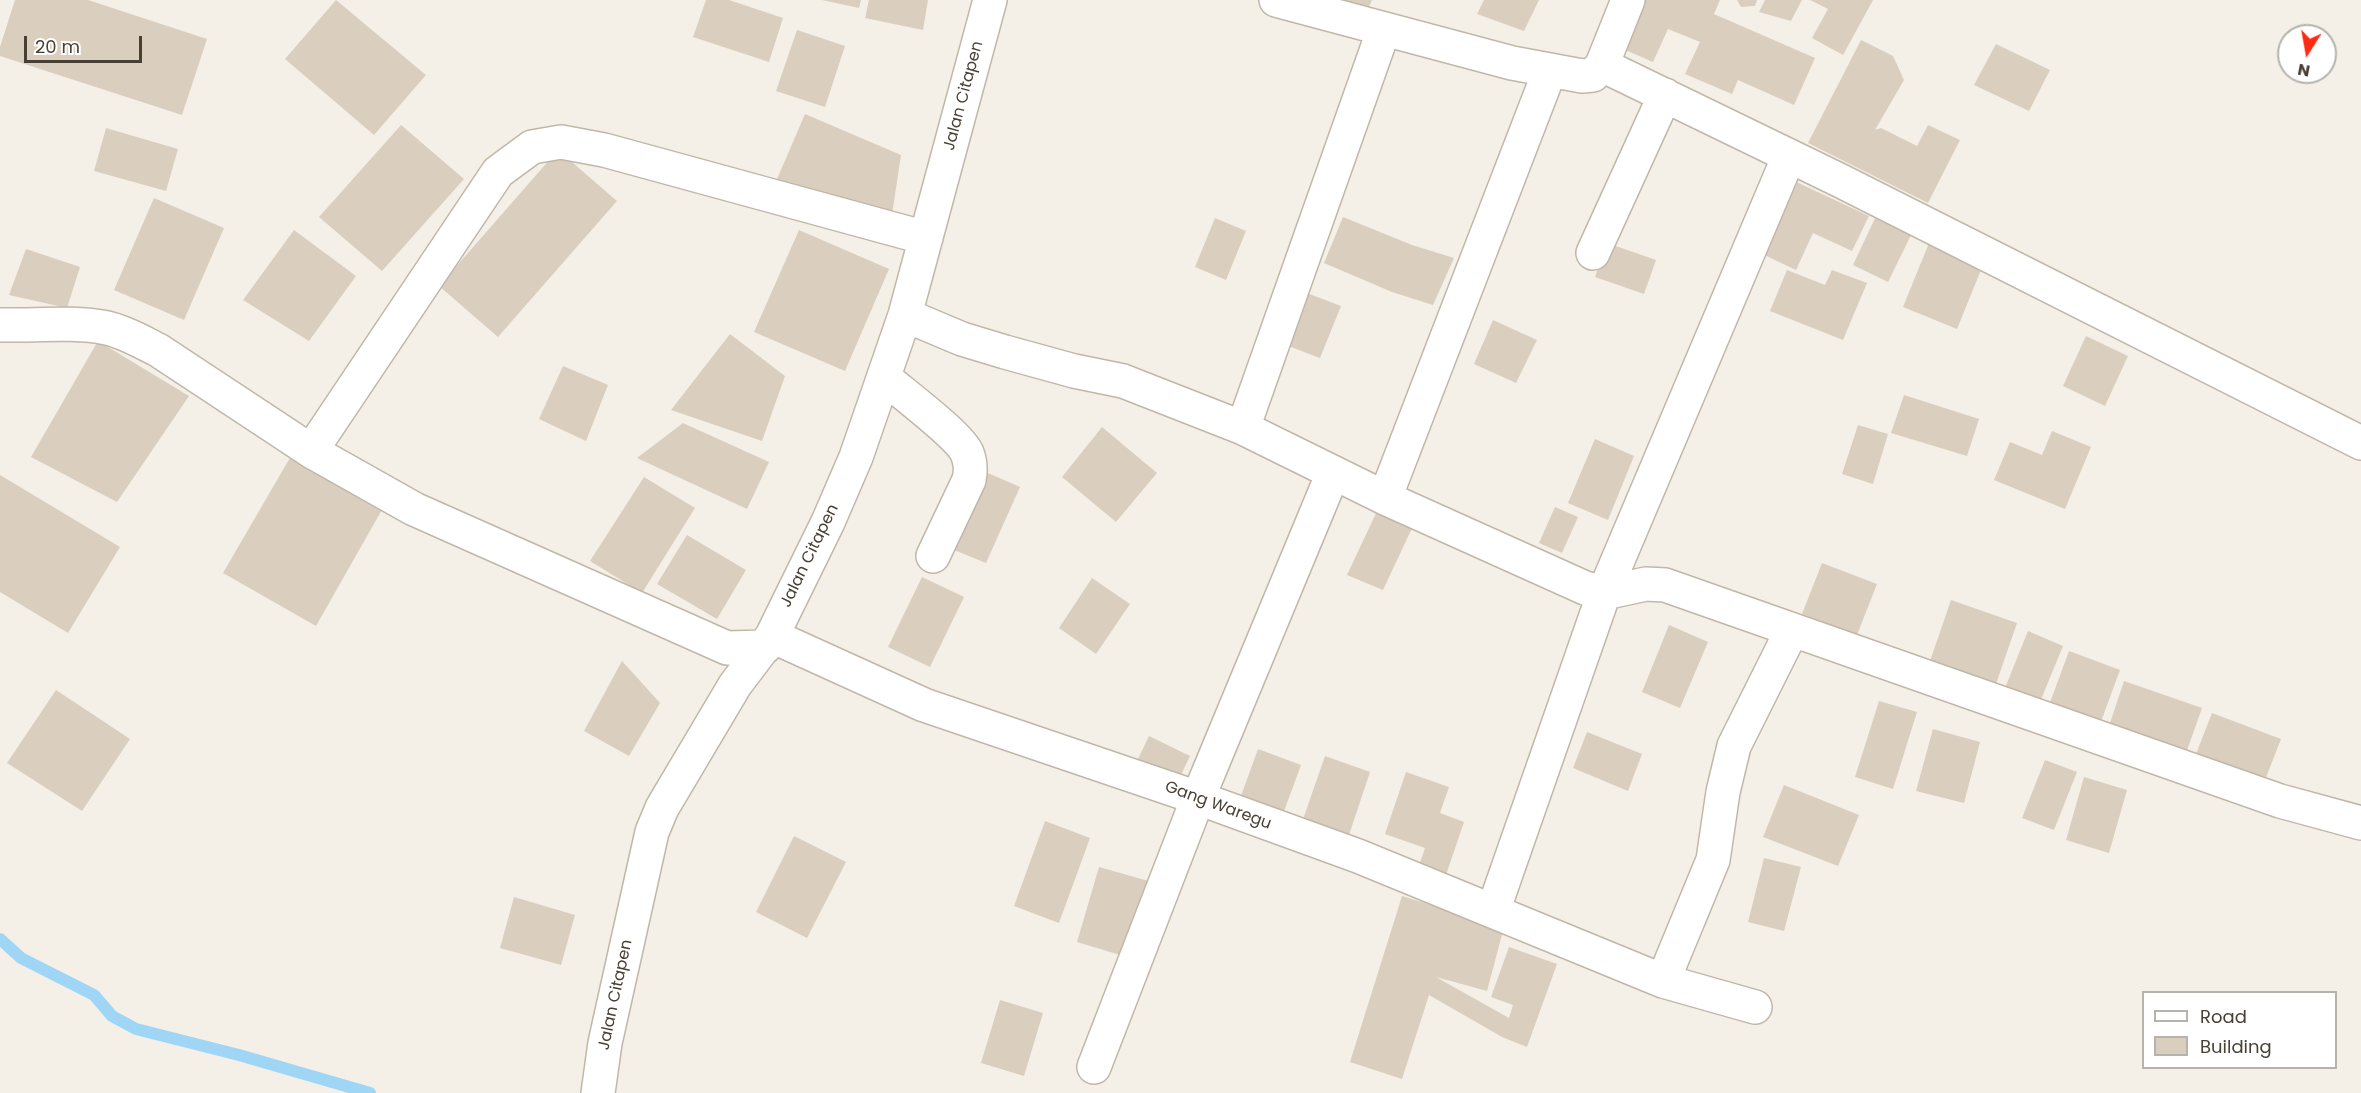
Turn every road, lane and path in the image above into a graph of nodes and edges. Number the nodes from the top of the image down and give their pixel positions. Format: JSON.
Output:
{"nodes":[{"id":1,"x":990,"y":0,"type":"edge"},
{"id":2,"x":1275,"y":0,"type":"edge"},
{"id":3,"x":1628,"y":0,"type":"edge"},
{"id":4,"x":1384,"y":29,"type":"junction"},
{"id":5,"x":1602,"y":65,"type":"junction"},
{"id":6,"x":1550,"y":70,"type":"junction"},
{"id":7,"x":1665,"y":95,"type":"junction"},
{"id":8,"x":1789,"y":156,"type":"junction"},
{"id":9,"x":926,"y":238,"type":"junction"},
{"id":10,"x":1593,"y":253,"type":"dead end"},
{"id":11,"x":905,"y":315,"type":"junction"},
{"id":12,"x":0,"y":325,"type":"edge"},
{"id":13,"x":885,"y":378,"type":"junction"},
{"id":14,"x":1243,"y":428,"type":"junction"},
{"id":15,"x":2361,"y":443,"type":"edge"},
{"id":16,"x":311,"y":451,"type":"junction"},
{"id":17,"x":1333,"y":473,"type":"junction"},
{"id":18,"x":1385,"y":498,"type":"junction"},
{"id":19,"x":933,"y":556,"type":"dead end"},
{"id":20,"x":1604,"y":593,"type":"junction"},
{"id":21,"x":1792,"y":630,"type":"junction"},
{"id":22,"x":768,"y":642,"type":"junction"},
{"id":23,"x":1198,"y":798,"type":"junction"},
{"id":24,"x":2361,"y":823,"type":"edge"},
{"id":25,"x":1493,"y":911,"type":"junction"},
{"id":26,"x":1663,"y":981,"type":"junction"},
{"id":27,"x":1755,"y":1007,"type":"dead end"},
{"id":28,"x":1094,"y":1067,"type":"dead end"},
{"id":29,"x":598,"y":1093,"type":"edge"}],
"edges":[{"from":1,"to":9,"type":"street","name":"Jalan Citapen"},
{"from":2,"to":4,"type":"street"},
{"from":3,"to":5,"type":"street"},
{"from":4,"to":6,"type":"street"},
{"from":4,"to":14,"type":"street"},
{"from":5,"to":6,"type":"street"},
{"from":5,"to":7,"type":"street"},
{"from":6,"to":18,"type":"street"},
{"from":7,"to":8,"type":"street"},
{"from":7,"to":10,"type":"street"},
{"from":8,"to":15,"type":"street"},
{"from":8,"to":20,"type":"street"},
{"from":9,"to":11,"type":"street","name":"Jalan Citapen"},
{"from":9,"to":16,"type":"street"},
{"from":11,"to":13,"type":"street","name":"Jalan Citapen"},
{"from":11,"to":14,"type":"street"},
{"from":12,"to":16,"type":"street"},
{"from":13,"to":19,"type":"street"},
{"from":13,"to":22,"type":"street","name":"Jalan Citapen"},
{"from":14,"to":17,"type":"street"},
{"from":16,"to":22,"type":"street"},
{"from":17,"to":18,"type":"street"},
{"from":17,"to":23,"type":"street"},
{"from":18,"to":20,"type":"street"},
{"from":20,"to":21,"type":"street"},
{"from":20,"to":25,"type":"street"},
{"from":21,"to":24,"type":"street"},
{"from":21,"to":26,"type":"street"},
{"from":22,"to":23,"type":"street","name":"Gang Waregu"},
{"from":22,"to":29,"type":"street","name":"Jalan Citapen"},
{"from":23,"to":25,"type":"street","name":"Gang Waregu"},
{"from":23,"to":28,"type":"street"},
{"from":25,"to":26,"type":"street","name":"Gang Waregu"},
{"from":26,"to":27,"type":"street","name":"Gang Waregu"}]}
